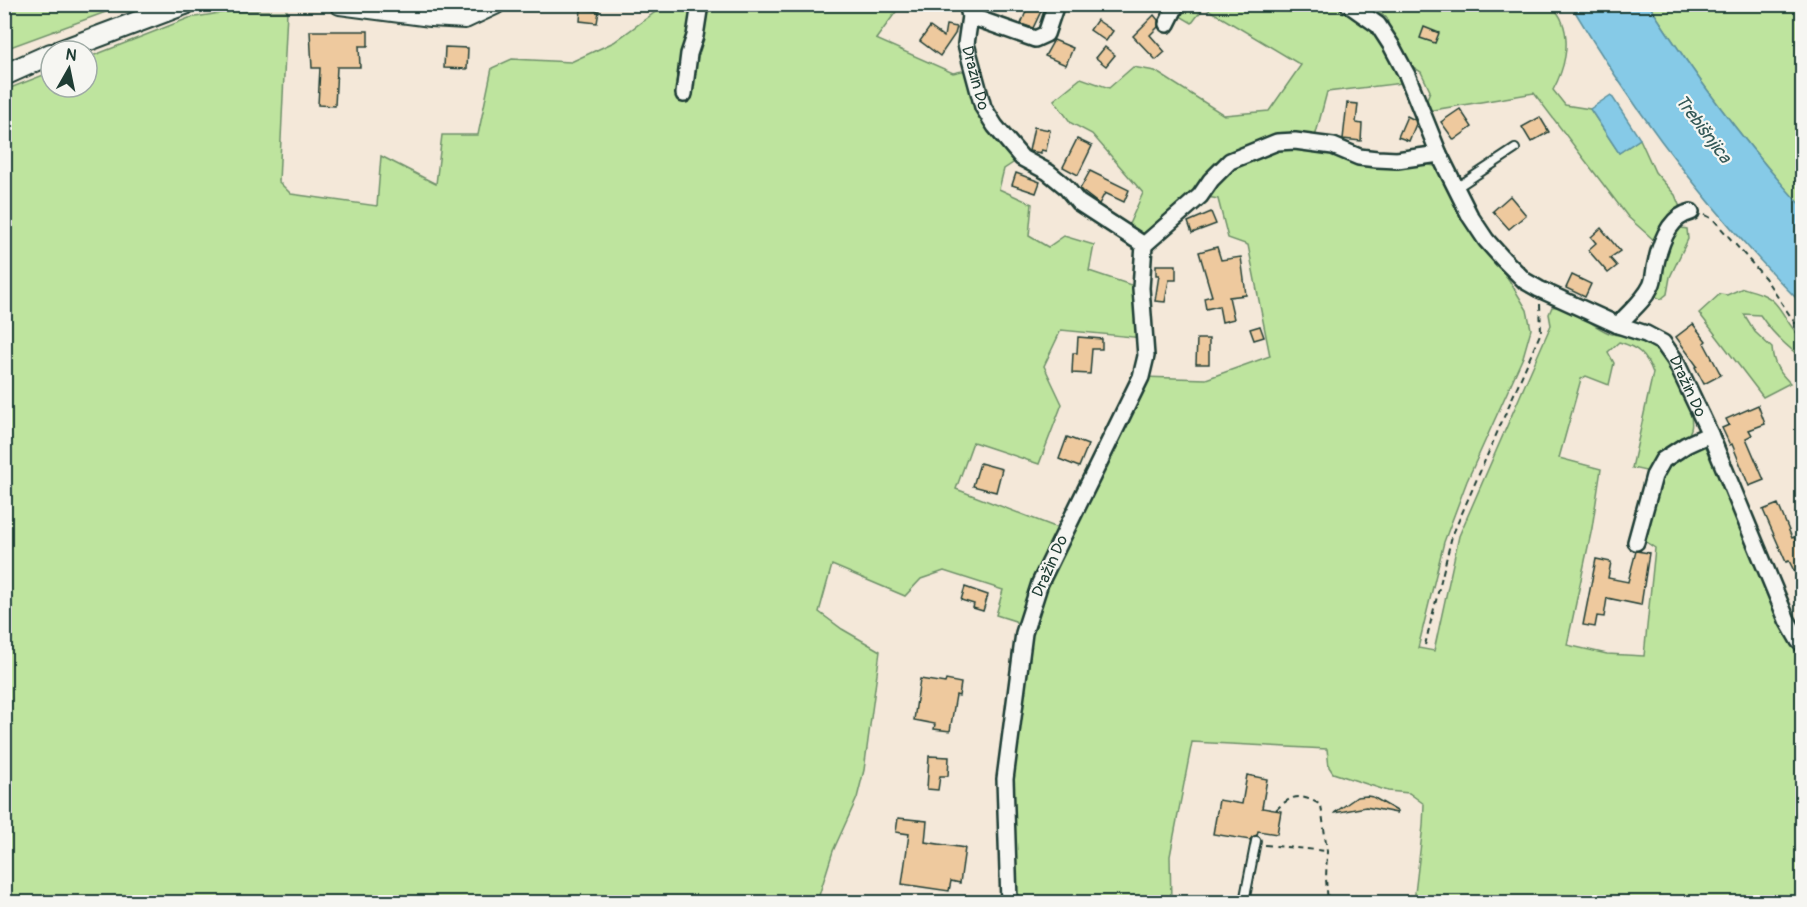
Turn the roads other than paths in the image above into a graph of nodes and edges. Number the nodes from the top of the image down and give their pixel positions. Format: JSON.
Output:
{"nodes":[{"id":1,"x":185,"y":4,"type":"edge"},
{"id":2,"x":340,"y":4,"type":"edge"},
{"id":3,"x":495,"y":4,"type":"edge"},
{"id":4,"x":700,"y":4,"type":"edge"},
{"id":5,"x":1056,"y":4,"type":"edge"},
{"id":6,"x":1177,"y":4,"type":"edge"},
{"id":7,"x":1348,"y":4,"type":"edge"},
{"id":8,"x":968,"y":10,"type":"edge"},
{"id":9,"x":1167,"y":24,"type":"dead end"},
{"id":10,"x":92,"y":39,"type":"edge"},
{"id":11,"x":39,"y":59,"type":"edge"},
{"id":12,"x":4,"y":75,"type":"edge"},
{"id":13,"x":684,"y":94,"type":"dead end"},
{"id":14,"x":1515,"y":149,"type":"dead end"},
{"id":15,"x":1439,"y":154,"type":"junction"},
{"id":16,"x":1456,"y":188,"type":"junction"},
{"id":17,"x":1691,"y":212,"type":"road end"},
{"id":18,"x":1144,"y":245,"type":"junction"},
{"id":19,"x":1618,"y":325,"type":"junction"},
{"id":20,"x":1710,"y":434,"type":"junction"},
{"id":21,"x":1636,"y":542,"type":"dead end"},
{"id":22,"x":1803,"y":644,"type":"edge"},
{"id":23,"x":1256,"y":843,"type":"road end"},
{"id":24,"x":1009,"y":903,"type":"edge"},
{"id":25,"x":1244,"y":903,"type":"edge"}],
"edges":[{"from":1,"to":10,"type":"street"},
{"from":2,"to":3,"type":"street"},
{"from":4,"to":13,"type":"street"},
{"from":5,"to":8,"type":"street","name":"Dražin Do"},
{"from":6,"to":9,"type":"street"},
{"from":7,"to":15,"type":"street","name":"Dražin Do"},
{"from":8,"to":18,"type":"street","name":"Dražin Do"},
{"from":11,"to":12,"type":"street"},
{"from":14,"to":16,"type":"lane"},
{"from":15,"to":16,"type":"street","name":"Dražin Do"},
{"from":15,"to":18,"type":"street"},
{"from":16,"to":19,"type":"street","name":"Dražin Do"},
{"from":17,"to":19,"type":"street"},
{"from":18,"to":24,"type":"street","name":"Dražin Do"},
{"from":19,"to":20,"type":"street","name":"Dražin Do"},
{"from":20,"to":21,"type":"street"},
{"from":20,"to":22,"type":"street","name":"Dražin Do"},
{"from":23,"to":25,"type":"lane"}]}
